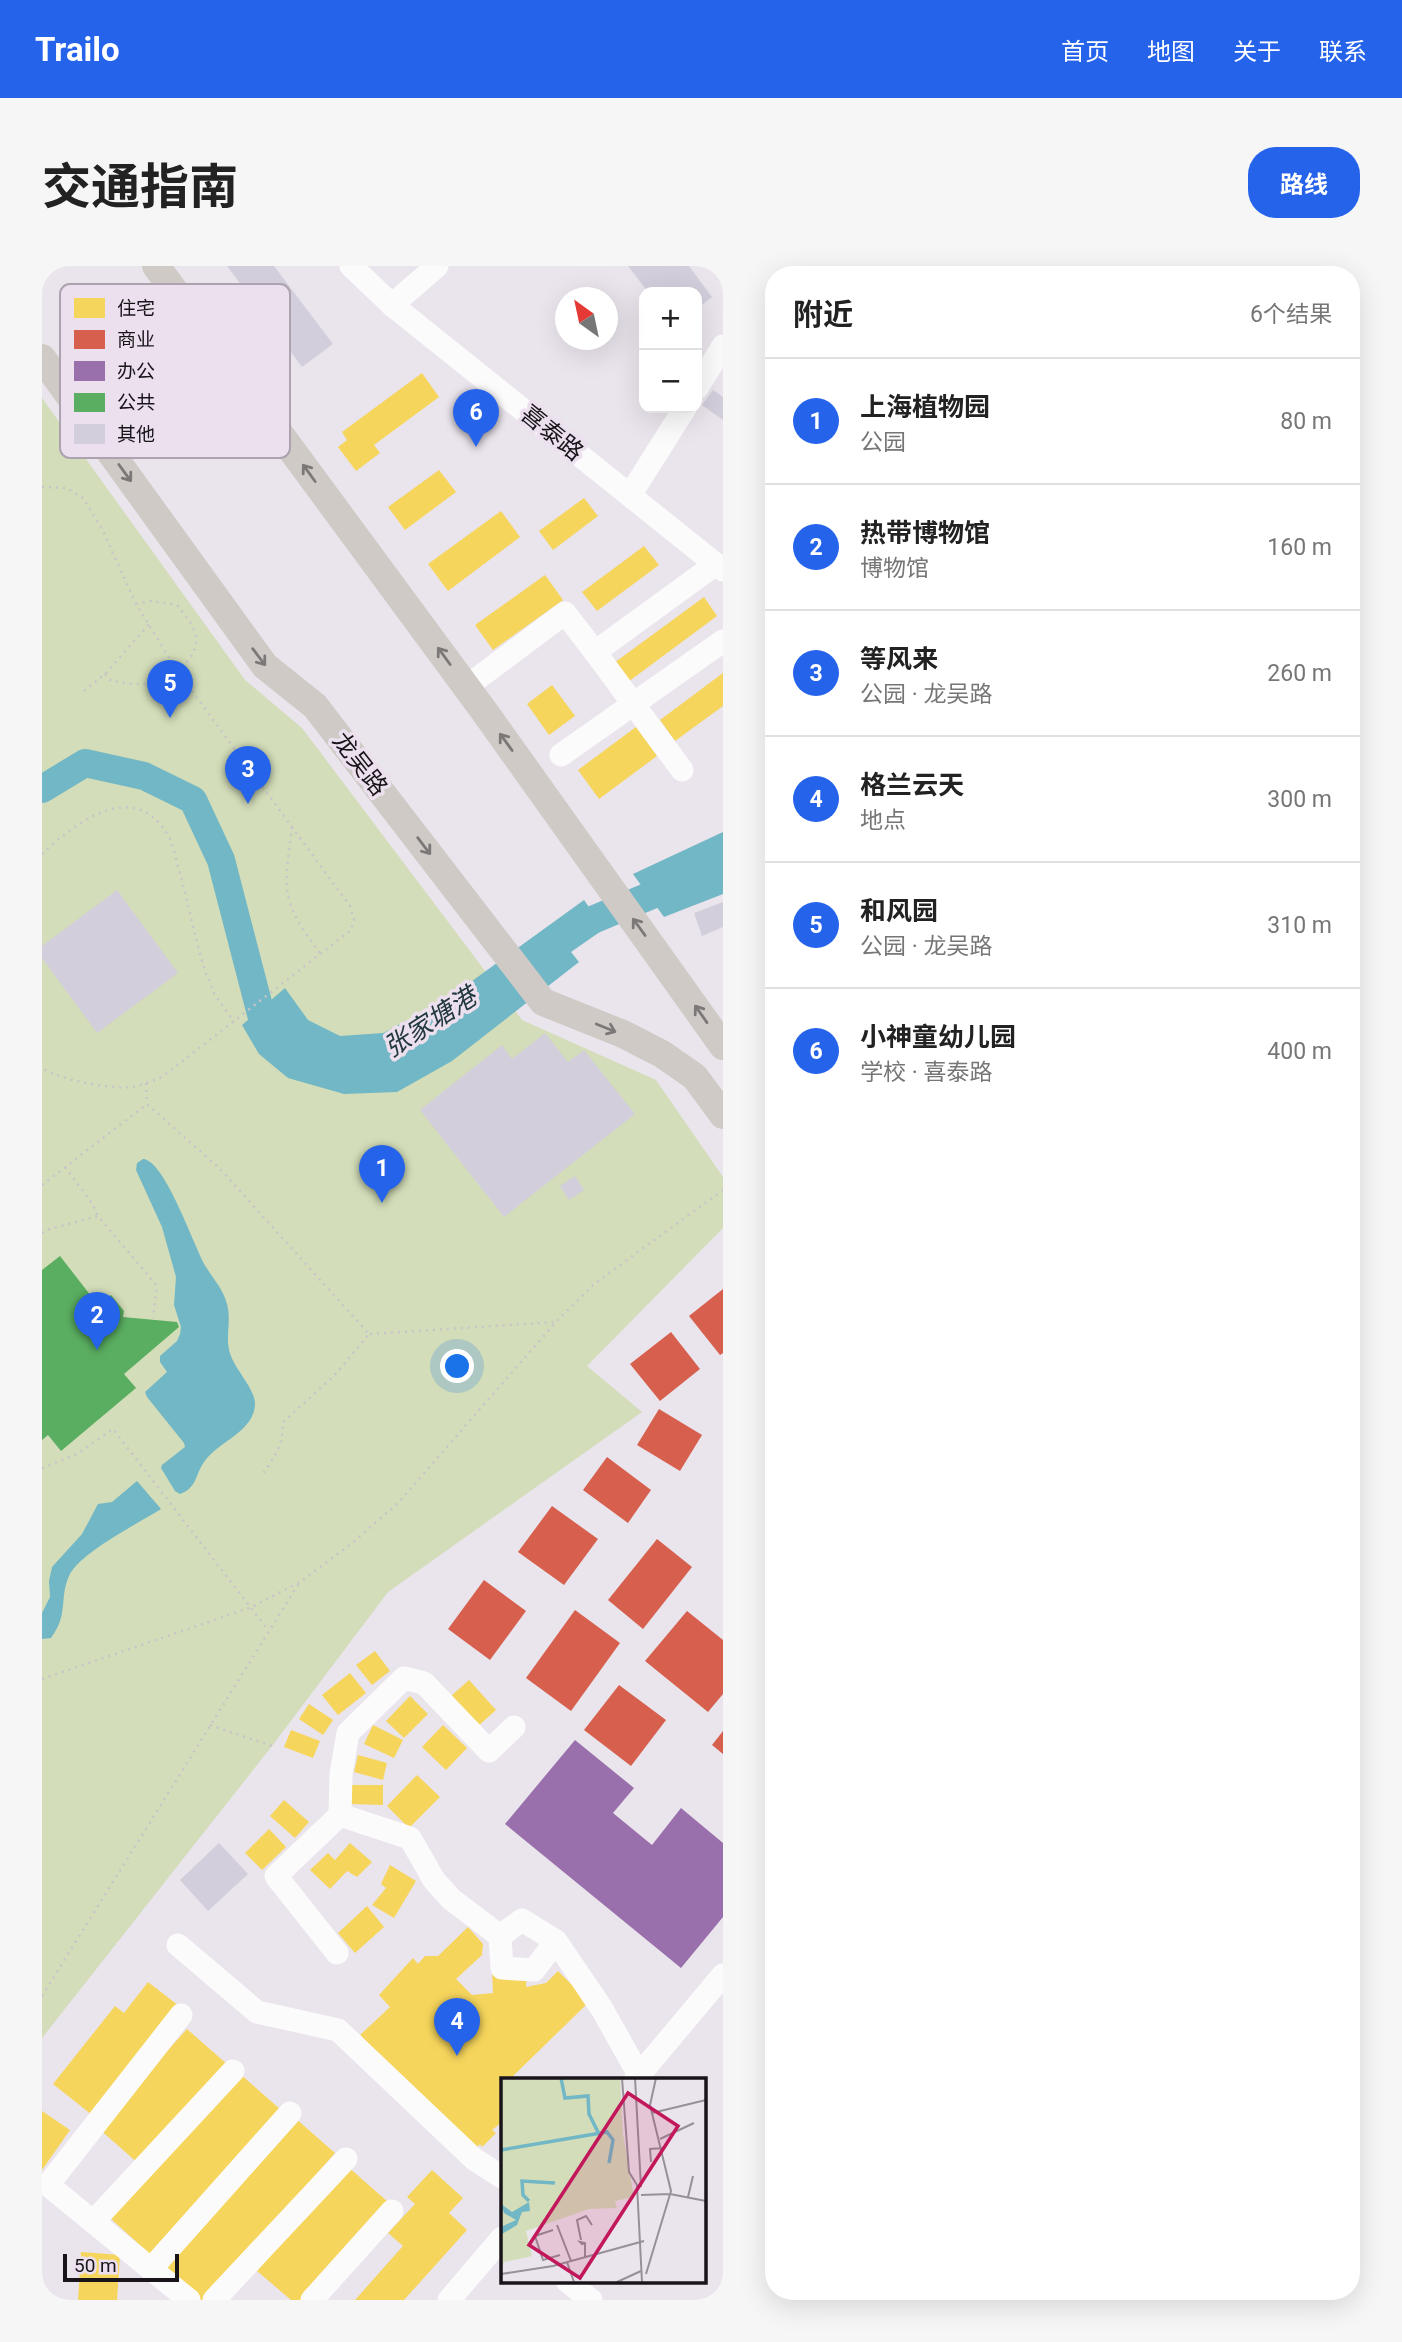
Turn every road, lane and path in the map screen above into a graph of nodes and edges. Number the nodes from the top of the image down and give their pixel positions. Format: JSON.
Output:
{"nodes":[{"id":1,"x":156,"y":266,"type":"edge"},
{"id":2,"x":351,"y":266,"type":"edge"},
{"id":3,"x":437,"y":266,"type":"edge"},
{"id":4,"x":169,"y":284,"type":"edge"},
{"id":5,"x":392,"y":305,"type":"junction"},
{"id":6,"x":723,"y":346,"type":"edge"},
{"id":7,"x":42,"y":358,"type":"edge"},
{"id":8,"x":702,"y":380,"type":"edge"},
{"id":9,"x":60,"y":383,"type":"edge"},
{"id":10,"x":682,"y":413,"type":"edge"},
{"id":11,"x":290,"y":448,"type":"edge"},
{"id":12,"x":114,"y":458,"type":"edge"},
{"id":13,"x":42,"y":487,"type":"edge"},
{"id":14,"x":630,"y":495,"type":"junction"},
{"id":15,"x":719,"y":567,"type":"edge"},
{"id":16,"x":136,"y":604,"type":"junction"},
{"id":17,"x":149,"y":624,"type":"junction"},
{"id":18,"x":723,"y":641,"type":"edge"},
{"id":19,"x":595,"y":652,"type":"junction"},
{"id":20,"x":178,"y":672,"type":"junction"},
{"id":21,"x":105,"y":674,"type":"junction"},
{"id":22,"x":466,"y":687,"type":"junction"},
{"id":23,"x":84,"y":691,"type":"dead end"},
{"id":24,"x":633,"y":704,"type":"junction"},
{"id":25,"x":561,"y":755,"type":"dead end"},
{"id":26,"x":682,"y":770,"type":"dead end"},
{"id":27,"x":292,"y":827,"type":"junction"},
{"id":28,"x":42,"y":854,"type":"edge"},
{"id":29,"x":321,"y":954,"type":"junction"},
{"id":30,"x":236,"y":1021,"type":"junction"},
{"id":31,"x":723,"y":1046,"type":"edge"},
{"id":32,"x":42,"y":1068,"type":"edge"},
{"id":33,"x":146,"y":1083,"type":"junction"},
{"id":34,"x":146,"y":1104,"type":"junction"},
{"id":35,"x":723,"y":1115,"type":"edge"},
{"id":36,"x":65,"y":1167,"type":"junction"},
{"id":37,"x":42,"y":1185,"type":"edge"},
{"id":38,"x":723,"y":1190,"type":"edge"},
{"id":39,"x":98,"y":1216,"type":"junction"},
{"id":40,"x":42,"y":1233,"type":"edge"},
{"id":41,"x":153,"y":1318,"type":"dead end"},
{"id":42,"x":556,"y":1322,"type":"junction"},
{"id":43,"x":369,"y":1334,"type":"junction"},
{"id":44,"x":42,"y":1468,"type":"edge"},
{"id":45,"x":262,"y":1475,"type":"dead end"},
{"id":46,"x":300,"y":1582,"type":"junction"},
{"id":47,"x":252,"y":1607,"type":"junction"},
{"id":48,"x":269,"y":1631,"type":"junction"},
{"id":49,"x":42,"y":1679,"type":"edge"},
{"id":50,"x":210,"y":1725,"type":"junction"},
{"id":51,"x":514,"y":1727,"type":"dead end"},
{"id":52,"x":272,"y":1746,"type":"dead end"},
{"id":53,"x":340,"y":1815,"type":"junction"},
{"id":54,"x":500,"y":1936,"type":"junction"},
{"id":55,"x":556,"y":1941,"type":"junction"},
{"id":56,"x":178,"y":1945,"type":"dead end"},
{"id":57,"x":337,"y":1953,"type":"dead end"},
{"id":58,"x":723,"y":1975,"type":"edge"},
{"id":59,"x":42,"y":1996,"type":"edge"},
{"id":60,"x":181,"y":2015,"type":"dead end"},
{"id":61,"x":233,"y":2071,"type":"dead end"},
{"id":62,"x":637,"y":2077,"type":"edge"},
{"id":63,"x":290,"y":2113,"type":"dead end"},
{"id":64,"x":346,"y":2159,"type":"dead end"},
{"id":65,"x":501,"y":2176,"type":"edge"},
{"id":66,"x":392,"y":2211,"type":"dead end"},
{"id":67,"x":93,"y":2222,"type":"junction"},
{"id":68,"x":501,"y":2239,"type":"edge"},
{"id":69,"x":150,"y":2269,"type":"junction"},
{"id":70,"x":567,"y":2282,"type":"edge"},
{"id":71,"x":189,"y":2300,"type":"edge"},
{"id":72,"x":214,"y":2300,"type":"edge"},
{"id":73,"x":312,"y":2300,"type":"edge"},
{"id":74,"x":449,"y":2300,"type":"edge"},
{"id":75,"x":591,"y":2300,"type":"edge"}],
"edges":[{"from":4,"to":1,"type":"main road","one_way":true},
{"from":2,"to":5,"type":"street","name":"喜泰路"},
{"from":3,"to":5,"type":"street"},
{"from":5,"to":14,"type":"street","name":"喜泰路"},
{"from":6,"to":8,"type":"street"},
{"from":7,"to":9,"type":"main road","name":"龙吴路","one_way":true},
{"from":10,"to":14,"type":"street"},
{"from":22,"to":11,"type":"main road","one_way":true},
{"from":12,"to":35,"type":"main road","name":"龙吴路","one_way":true},
{"from":13,"to":16,"type":"path"},
{"from":14,"to":15,"type":"street","name":"喜泰路"},
{"from":15,"to":19,"type":"street"},
{"from":16,"to":17,"type":"path"},
{"from":16,"to":20,"type":"path"},
{"from":17,"to":20,"type":"path"},
{"from":17,"to":21,"type":"path"},
{"from":18,"to":24,"type":"street"},
{"from":19,"to":22,"type":"street"},
{"from":19,"to":24,"type":"street"},
{"from":20,"to":21,"type":"path"},
{"from":20,"to":27,"type":"path"},
{"from":21,"to":23,"type":"path"},
{"from":31,"to":22,"type":"main road","one_way":true},
{"from":24,"to":25,"type":"street"},
{"from":24,"to":26,"type":"street"},
{"from":27,"to":29,"type":"path"},
{"from":27,"to":29,"type":"path"},
{"from":28,"to":30,"type":"path"},
{"from":29,"to":30,"type":"path"},
{"from":30,"to":33,"type":"path"},
{"from":32,"to":33,"type":"path"},
{"from":33,"to":34,"type":"path"},
{"from":34,"to":36,"type":"path"},
{"from":34,"to":43,"type":"path"},
{"from":36,"to":37,"type":"path"},
{"from":36,"to":39,"type":"path"},
{"from":38,"to":42,"type":"path"},
{"from":39,"to":40,"type":"path"},
{"from":39,"to":41,"type":"path"},
{"from":42,"to":43,"type":"path"},
{"from":42,"to":46,"type":"path"},
{"from":43,"to":45,"type":"path"},
{"from":44,"to":47,"type":"path"},
{"from":46,"to":47,"type":"path"},
{"from":46,"to":48,"type":"path"},
{"from":47,"to":48,"type":"path"},
{"from":47,"to":49,"type":"path"},
{"from":48,"to":50,"type":"path"},
{"from":50,"to":52,"type":"path"},
{"from":50,"to":59,"type":"path"},
{"from":51,"to":53,"type":"street"},
{"from":53,"to":54,"type":"street"},
{"from":53,"to":57,"type":"street"},
{"from":54,"to":55,"type":"street"},
{"from":54,"to":55,"type":"street"},
{"from":55,"to":62,"type":"street"},
{"from":56,"to":65,"type":"street"},
{"from":58,"to":62,"type":"street"},
{"from":60,"to":67,"type":"street"},
{"from":61,"to":67,"type":"street"},
{"from":63,"to":69,"type":"street"},
{"from":64,"to":72,"type":"street"},
{"from":66,"to":73,"type":"street"},
{"from":67,"to":69,"type":"street"},
{"from":68,"to":74,"type":"street"},
{"from":69,"to":71,"type":"street"},
{"from":70,"to":75,"type":"street"}]}
